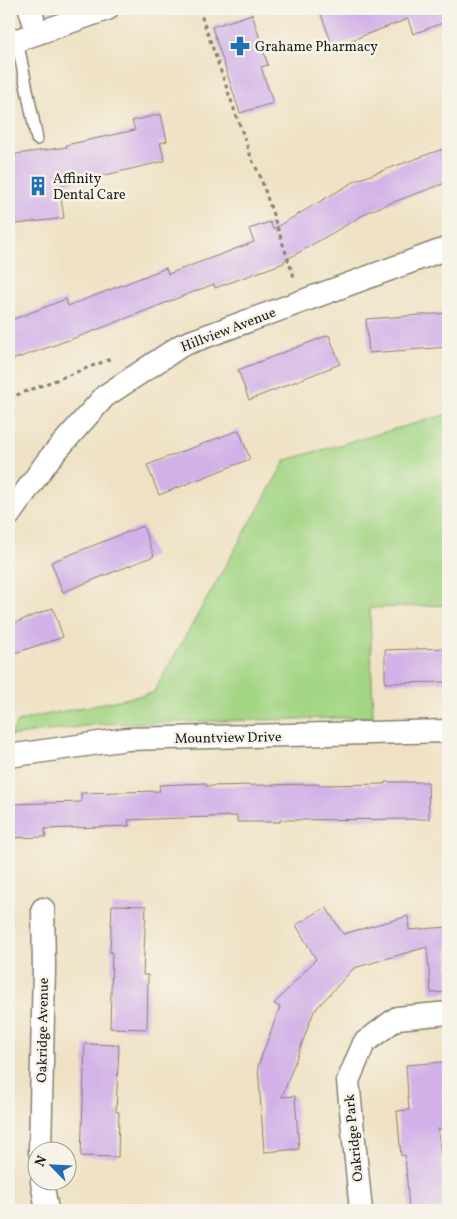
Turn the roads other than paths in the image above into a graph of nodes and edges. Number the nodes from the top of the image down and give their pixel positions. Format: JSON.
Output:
{"nodes":[{"id":1,"x":30,"y":9,"type":"edge"},
{"id":2,"x":107,"y":9,"type":"edge"},
{"id":3,"x":21,"y":39,"type":"edge"},
{"id":4,"x":37,"y":139,"type":"dead end"},
{"id":5,"x":448,"y":248,"type":"edge"},
{"id":6,"x":9,"y":515,"type":"edge"},
{"id":7,"x":448,"y":732,"type":"edge"},
{"id":8,"x":9,"y":756,"type":"edge"},
{"id":9,"x":43,"y":910,"type":"dead end"},
{"id":10,"x":448,"y":1013,"type":"edge"},
{"id":11,"x":40,"y":1142,"type":"edge"},
{"id":12,"x":44,"y":1192,"type":"edge"},
{"id":13,"x":47,"y":1210,"type":"edge"},
{"id":14,"x":361,"y":1210,"type":"edge"}],
"edges":[{"from":1,"to":3,"type":"street"},
{"from":2,"to":3,"type":"street"},
{"from":3,"to":4,"type":"lane"},
{"from":5,"to":6,"type":"street","name":"Hillview Avenue"},
{"from":7,"to":8,"type":"street","name":"Mountview Drive"},
{"from":9,"to":11,"type":"street","name":"Oakridge Avenue"},
{"from":10,"to":14,"type":"street","name":"Oakridge Park"},
{"from":12,"to":13,"type":"street"}]}
